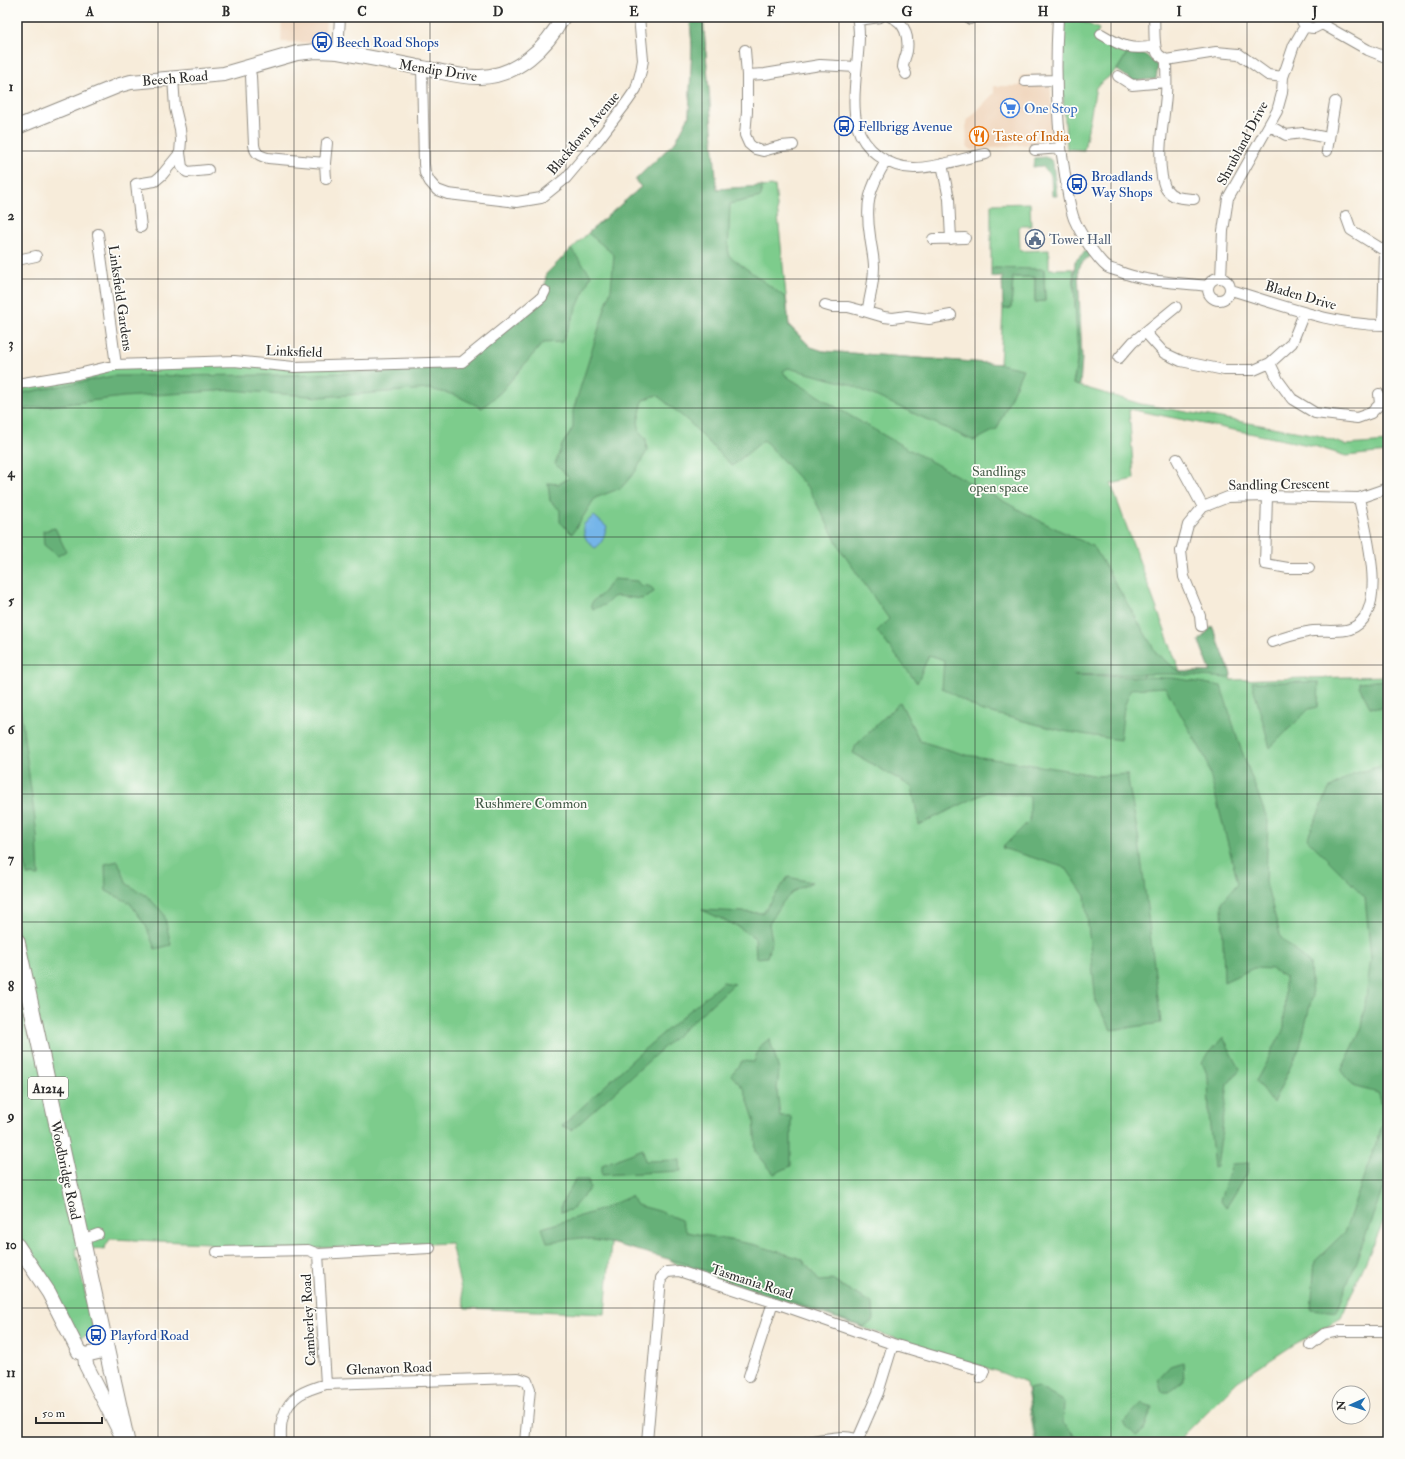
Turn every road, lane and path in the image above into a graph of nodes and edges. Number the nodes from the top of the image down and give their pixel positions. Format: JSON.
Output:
{"nodes":[{"id":1,"x":340,"y":17,"type":"edge"},
{"id":2,"x":563,"y":17,"type":"edge"},
{"id":3,"x":639,"y":17,"type":"edge"},
{"id":4,"x":880,"y":17,"type":"edge"},
{"id":5,"x":890,"y":17,"type":"edge"},
{"id":6,"x":1058,"y":17,"type":"edge"},
{"id":7,"x":1154,"y":17,"type":"edge"},
{"id":8,"x":857,"y":18,"type":"edge"},
{"id":9,"x":1323,"y":20,"type":"edge"},
{"id":10,"x":1303,"y":22,"type":"edge"},
{"id":11,"x":1101,"y":34,"type":"dead end"},
{"id":12,"x":1154,"y":46,"type":"junction"},
{"id":13,"x":745,"y":50,"type":"dead end"},
{"id":14,"x":338,"y":52,"type":"junction"},
{"id":15,"x":1388,"y":58,"type":"edge"},
{"id":16,"x":1166,"y":60,"type":"junction"},
{"id":17,"x":249,"y":67,"type":"junction"},
{"id":18,"x":856,"y":67,"type":"junction"},
{"id":19,"x":422,"y":68,"type":"junction"},
{"id":20,"x":906,"y":74,"type":"dead end"},
{"id":21,"x":747,"y":75,"type":"junction"},
{"id":22,"x":1118,"y":76,"type":"dead end"},
{"id":23,"x":1283,"y":77,"type":"junction"},
{"id":24,"x":172,"y":78,"type":"junction"},
{"id":25,"x":1057,"y":80,"type":"junction"},
{"id":26,"x":1025,"y":81,"type":"dead end"},
{"id":27,"x":1166,"y":82,"type":"junction"},
{"id":28,"x":1335,"y":102,"type":"dead end"},
{"id":29,"x":1270,"y":126,"type":"junction"},
{"id":30,"x":17,"y":127,"type":"edge"},
{"id":31,"x":1328,"y":138,"type":"junction"},
{"id":32,"x":326,"y":143,"type":"dead end"},
{"id":33,"x":795,"y":146,"type":"dead end"},
{"id":34,"x":1061,"y":148,"type":"junction"},
{"id":35,"x":1035,"y":150,"type":"dead end"},
{"id":36,"x":1327,"y":151,"type":"dead end"},
{"id":37,"x":180,"y":153,"type":"junction"},
{"id":38,"x":986,"y":154,"type":"dead end"},
{"id":39,"x":886,"y":161,"type":"junction"},
{"id":40,"x":325,"y":163,"type":"junction"},
{"id":41,"x":942,"y":164,"type":"junction"},
{"id":42,"x":208,"y":170,"type":"dead end"},
{"id":43,"x":326,"y":179,"type":"dead end"},
{"id":44,"x":1194,"y":199,"type":"dead end"},
{"id":45,"x":1346,"y":216,"type":"dead end"},
{"id":46,"x":141,"y":227,"type":"dead end"},
{"id":47,"x":98,"y":234,"type":"dead end"},
{"id":48,"x":951,"y":238,"type":"junction"},
{"id":49,"x":965,"y":238,"type":"dead end"},
{"id":50,"x":933,"y":239,"type":"dead end"},
{"id":51,"x":1387,"y":250,"type":"edge"},
{"id":52,"x":36,"y":256,"type":"dead end"},
{"id":53,"x":17,"y":260,"type":"edge"},
{"id":54,"x":1221,"y":278,"type":"junction"},
{"id":55,"x":1208,"y":286,"type":"junction"},
{"id":56,"x":1231,"y":290,"type":"junction"},
{"id":57,"x":545,"y":291,"type":"dead end"},
{"id":58,"x":825,"y":305,"type":"dead end"},
{"id":59,"x":1176,"y":307,"type":"dead end"},
{"id":60,"x":867,"y":312,"type":"junction"},
{"id":61,"x":1304,"y":313,"type":"junction"},
{"id":62,"x":951,"y":315,"type":"dead end"},
{"id":63,"x":1385,"y":325,"type":"edge"},
{"id":64,"x":1146,"y":332,"type":"junction"},
{"id":65,"x":1119,"y":358,"type":"dead end"},
{"id":66,"x":1270,"y":363,"type":"junction"},
{"id":67,"x":116,"y":366,"type":"junction"},
{"id":68,"x":17,"y":384,"type":"edge"},
{"id":69,"x":1379,"y":394,"type":"dead end"},
{"id":70,"x":1177,"y":459,"type":"dead end"},
{"id":71,"x":1388,"y":488,"type":"edge"},
{"id":72,"x":1266,"y":496,"type":"junction"},
{"id":73,"x":1359,"y":498,"type":"junction"},
{"id":74,"x":1203,"y":507,"type":"junction"},
{"id":75,"x":1309,"y":568,"type":"dead end"},
{"id":76,"x":1201,"y":626,"type":"dead end"},
{"id":77,"x":1272,"y":642,"type":"dead end"},
{"id":78,"x":17,"y":941,"type":"edge"},
{"id":79,"x":98,"y":1234,"type":"dead end"},
{"id":80,"x":81,"y":1237,"type":"junction"},
{"id":81,"x":17,"y":1245,"type":"edge"},
{"id":82,"x":430,"y":1248,"type":"dead end"},
{"id":83,"x":217,"y":1252,"type":"dead end"},
{"id":84,"x":318,"y":1254,"type":"junction"},
{"id":85,"x":773,"y":1302,"type":"junction"},
{"id":86,"x":1388,"y":1331,"type":"edge"},
{"id":87,"x":893,"y":1344,"type":"junction"},
{"id":88,"x":1310,"y":1345,"type":"dead end"},
{"id":89,"x":107,"y":1350,"type":"junction"},
{"id":90,"x":85,"y":1354,"type":"junction"},
{"id":91,"x":749,"y":1376,"type":"dead end"},
{"id":92,"x":981,"y":1378,"type":"dead end"},
{"id":93,"x":326,"y":1384,"type":"junction"},
{"id":94,"x":859,"y":1441,"type":"edge"},
{"id":95,"x":126,"y":1442,"type":"edge"},
{"id":96,"x":281,"y":1442,"type":"edge"},
{"id":97,"x":525,"y":1442,"type":"edge"},
{"id":98,"x":646,"y":1442,"type":"edge"},
{"id":99,"x":807,"y":1442,"type":"edge"}],
"edges":[{"from":1,"to":14,"type":"street"},
{"from":2,"to":19,"type":"street","name":"Mendip Drive"},
{"from":3,"to":19,"type":"street","name":"Blackdown Avenue"},
{"from":4,"to":8,"type":"street"},
{"from":5,"to":20,"type":"street"},
{"from":6,"to":25,"type":"street"},
{"from":7,"to":12,"type":"street"},
{"from":8,"to":18,"type":"street"},
{"from":9,"to":10,"type":"street"},
{"from":9,"to":15,"type":"street"},
{"from":10,"to":23,"type":"street","name":"Shrubland Drive"},
{"from":11,"to":12,"type":"street"},
{"from":12,"to":16,"type":"street"},
{"from":13,"to":21,"type":"street"},
{"from":14,"to":17,"type":"street","name":"Beech Road"},
{"from":14,"to":19,"type":"street","name":"Mendip Drive"},
{"from":16,"to":23,"type":"street"},
{"from":16,"to":27,"type":"street"},
{"from":17,"to":24,"type":"street","name":"Beech Road"},
{"from":17,"to":40,"type":"street"},
{"from":18,"to":21,"type":"street"},
{"from":18,"to":39,"type":"street"},
{"from":21,"to":33,"type":"street"},
{"from":22,"to":27,"type":"street"},
{"from":23,"to":29,"type":"street","name":"Shrubland Drive"},
{"from":24,"to":30,"type":"street","name":"Beech Road"},
{"from":24,"to":37,"type":"street"},
{"from":25,"to":26,"type":"street"},
{"from":25,"to":34,"type":"street"},
{"from":27,"to":44,"type":"street"},
{"from":28,"to":31,"type":"street"},
{"from":29,"to":31,"type":"street"},
{"from":29,"to":54,"type":"street","name":"Shrubland Drive"},
{"from":31,"to":36,"type":"street"},
{"from":32,"to":40,"type":"street"},
{"from":34,"to":35,"type":"street"},
{"from":34,"to":55,"type":"street"},
{"from":37,"to":42,"type":"street"},
{"from":37,"to":46,"type":"street"},
{"from":38,"to":41,"type":"street"},
{"from":39,"to":41,"type":"street"},
{"from":39,"to":60,"type":"street"},
{"from":40,"to":43,"type":"street"},
{"from":41,"to":48,"type":"street"},
{"from":45,"to":51,"type":"street"},
{"from":47,"to":67,"type":"street","name":"Linksfield Gardens"},
{"from":48,"to":49,"type":"street"},
{"from":48,"to":50,"type":"street"},
{"from":51,"to":63,"type":"street"},
{"from":52,"to":53,"type":"street"},
{"from":54,"to":55,"type":"street"},
{"from":54,"to":56,"type":"street"},
{"from":55,"to":56,"type":"street"},
{"from":56,"to":61,"type":"street","name":"Bladen Drive"},
{"from":57,"to":67,"type":"street","name":"Linksfield"},
{"from":58,"to":60,"type":"street"},
{"from":59,"to":64,"type":"street"},
{"from":60,"to":62,"type":"street"},
{"from":61,"to":63,"type":"street","name":"Bladen Drive"},
{"from":61,"to":66,"type":"street"},
{"from":64,"to":65,"type":"street"},
{"from":64,"to":66,"type":"street"},
{"from":66,"to":69,"type":"street"},
{"from":67,"to":68,"type":"street","name":"Linksfield"},
{"from":70,"to":74,"type":"street"},
{"from":71,"to":73,"type":"street","name":"Sandling Crescent"},
{"from":72,"to":73,"type":"street","name":"Sandling Crescent"},
{"from":72,"to":74,"type":"street","name":"Sandling Crescent"},
{"from":72,"to":75,"type":"street"},
{"from":73,"to":77,"type":"street"},
{"from":74,"to":76,"type":"street","name":"Sandling Crescent"},
{"from":78,"to":80,"type":"main road","name":"Woodbridge Road","number":"A1214"},
{"from":79,"to":80,"type":"street"},
{"from":80,"to":89,"type":"main road","number":"A1214"},
{"from":81,"to":90,"type":"street"},
{"from":82,"to":84,"type":"street","name":"Camberley Road"},
{"from":83,"to":84,"type":"street","name":"Camberley Road"},
{"from":84,"to":93,"type":"street","name":"Camberley Road"},
{"from":85,"to":87,"type":"street","name":"Tasmania Road"},
{"from":85,"to":91,"type":"street"},
{"from":85,"to":98,"type":"street","name":"Tasmania Road"},
{"from":86,"to":88,"type":"street"},
{"from":87,"to":92,"type":"street","name":"Tasmania Road"},
{"from":87,"to":94,"type":"street"},
{"from":89,"to":90,"type":"street"},
{"from":89,"to":95,"type":"main road","number":"A1214"},
{"from":90,"to":95,"type":"street"},
{"from":93,"to":96,"type":"street","name":"Glenavon Road"},
{"from":93,"to":97,"type":"street","name":"Glenavon Road"},
{"from":94,"to":99,"type":"street"}]}
